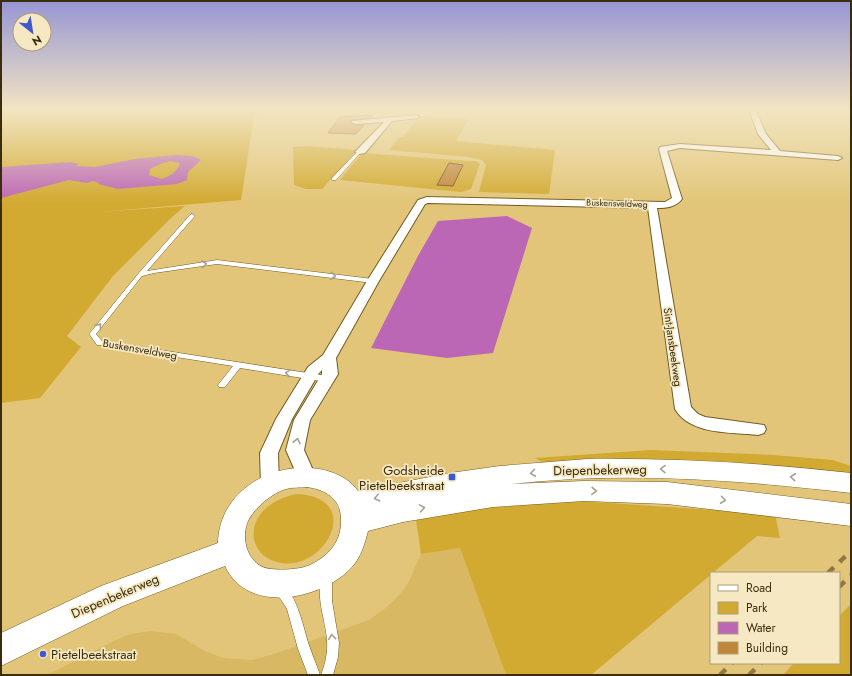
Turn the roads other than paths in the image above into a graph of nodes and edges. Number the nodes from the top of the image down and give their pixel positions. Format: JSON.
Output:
{"nodes":[{"id":1,"x":370,"y":141,"type":"edge"},
{"id":2,"x":767,"y":141,"type":"edge"},
{"id":3,"x":361,"y":151,"type":"joint"},
{"id":4,"x":777,"y":153,"type":"junction"},
{"id":5,"x":838,"y":158,"type":"dead end"},
{"id":6,"x":334,"y":179,"type":"dead end"},
{"id":7,"x":652,"y":204,"type":"junction"},
{"id":8,"x":192,"y":216,"type":"dead end"},
{"id":9,"x":140,"y":275,"type":"junction"},
{"id":10,"x":373,"y":281,"type":"junction"},
{"id":11,"x":329,"y":358,"type":"junction"},
{"id":12,"x":238,"y":365,"type":"junction"},
{"id":13,"x":310,"y":377,"type":"junction"},
{"id":14,"x":327,"y":379,"type":"junction"},
{"id":15,"x":222,"y":385,"type":"dead end"},
{"id":16,"x":758,"y":429,"type":"dead end"},
{"id":17,"x":308,"y":477,"type":"junction"},
{"id":18,"x":851,"y":483,"type":"edge"},
{"id":19,"x":270,"y":485,"type":"junction"},
{"id":20,"x":354,"y":513,"type":"junction"},
{"id":21,"x":851,"y":515,"type":"edge"},
{"id":22,"x":232,"y":550,"type":"junction"},
{"id":23,"x":328,"y":570,"type":"junction"},
{"id":24,"x":277,"y":585,"type":"junction"},
{"id":25,"x":1,"y":650,"type":"edge"},
{"id":26,"x":314,"y":675,"type":"edge"},
{"id":27,"x":327,"y":675,"type":"edge"}],
"edges":[{"from":1,"to":3,"type":"street"},
{"from":2,"to":4,"type":"street"},
{"from":3,"to":6,"type":"lane"},
{"from":4,"to":5,"type":"street","name":"Buskensveldweg"},
{"from":4,"to":7,"type":"street","name":"Buskensveldweg"},
{"from":7,"to":10,"type":"street","name":"Buskensveldweg"},
{"from":7,"to":16,"type":"street","name":"Sint-Jansbeekweg"},
{"from":8,"to":9,"type":"lane"},
{"from":9,"to":10,"type":"lane","one_way":true},
{"from":12,"to":9,"type":"lane","name":"Buskensveldweg","one_way":true},
{"from":10,"to":11,"type":"street","name":"Buskensveldweg"},
{"from":11,"to":13,"type":"street","name":"Buskensveldweg"},
{"from":11,"to":14,"type":"street","name":"Buskensveldweg"},
{"from":13,"to":12,"type":"lane","name":"Buskensveldweg","one_way":true},
{"from":12,"to":15,"type":"lane"},
{"from":13,"to":14,"type":"lane","name":"Buskensveldweg"},
{"from":13,"to":19,"type":"street","name":"Buskensveldweg"},
{"from":17,"to":14,"type":"street","name":"Buskensveldweg","one_way":true},
{"from":17,"to":19,"type":"main road"},
{"from":17,"to":20,"type":"main road"},
{"from":18,"to":20,"type":"main road","name":"Diepenbekerweg","one_way":true},
{"from":19,"to":22,"type":"main road"},
{"from":20,"to":21,"type":"main road","name":"Diepenbekerweg","one_way":true},
{"from":20,"to":23,"type":"main road"},
{"from":22,"to":24,"type":"main road"},
{"from":22,"to":25,"type":"main road","name":"Diepenbekerweg"},
{"from":23,"to":24,"type":"main road"},
{"from":27,"to":23,"type":"lane","one_way":true},
{"from":24,"to":26,"type":"lane"}]}
